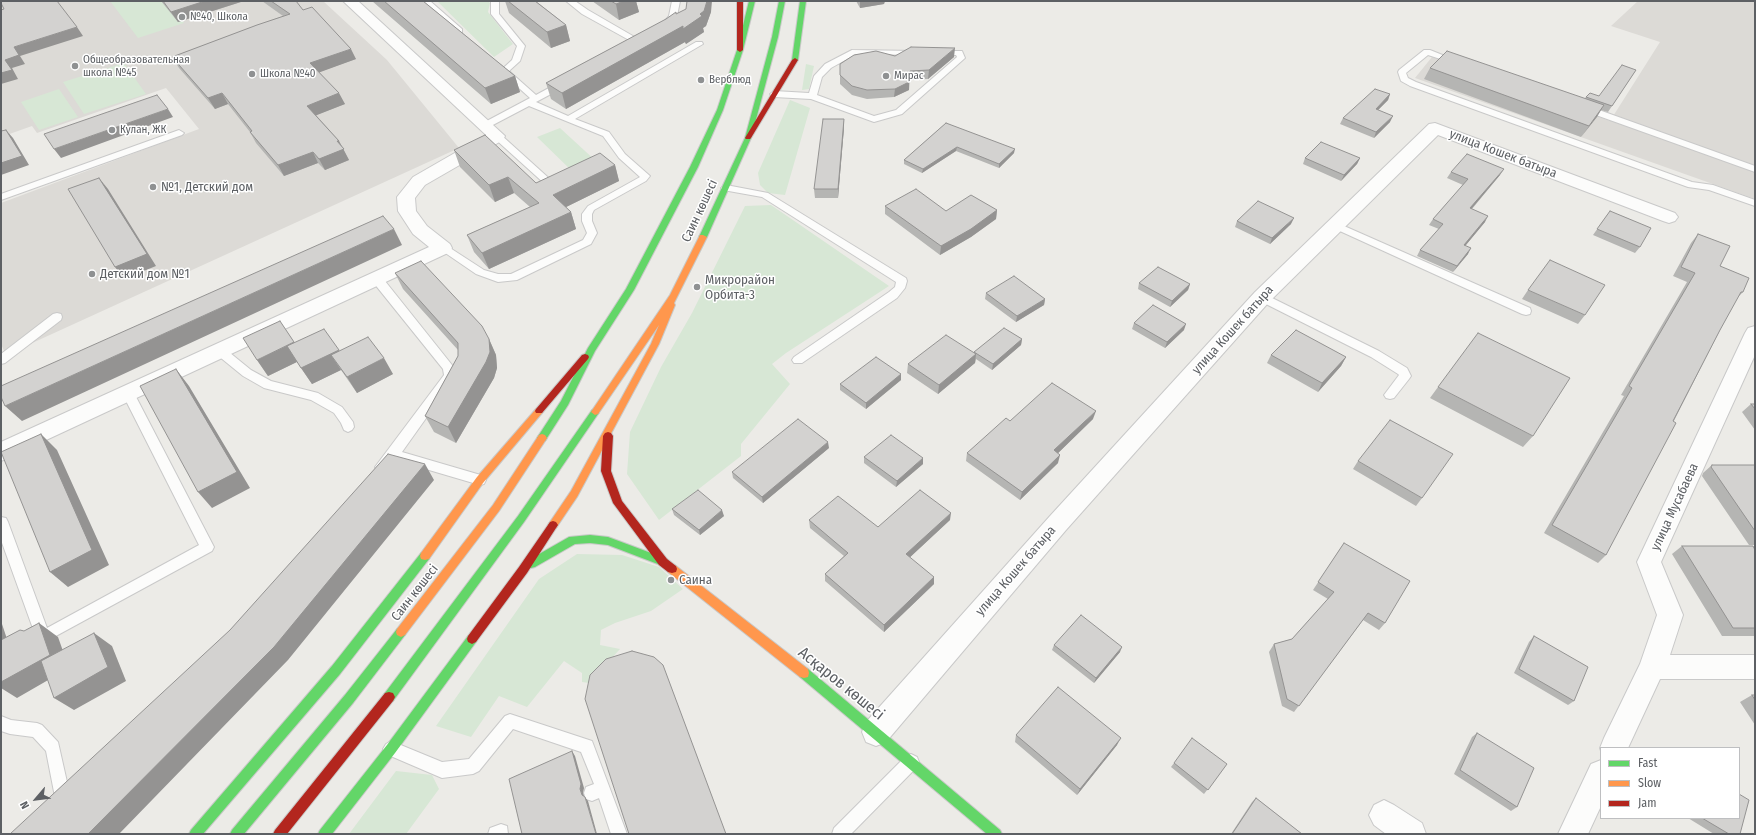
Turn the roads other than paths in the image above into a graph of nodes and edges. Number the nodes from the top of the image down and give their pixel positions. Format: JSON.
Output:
{"nodes":[{"id":1,"x":350,"y":1,"type":"edge"},
{"id":2,"x":425,"y":1,"type":"edge"},
{"id":3,"x":495,"y":1,"type":"edge"},
{"id":4,"x":570,"y":1,"type":"edge"},
{"id":5,"x":676,"y":1,"type":"edge"},
{"id":6,"x":740,"y":1,"type":"edge"},
{"id":7,"x":752,"y":1,"type":"edge"},
{"id":8,"x":782,"y":1,"type":"edge"},
{"id":9,"x":803,"y":1,"type":"edge"},
{"id":10,"x":464,"y":36,"type":"edge"},
{"id":11,"x":641,"y":43,"type":"junction"},
{"id":12,"x":699,"y":44,"type":"edge"},
{"id":13,"x":630,"y":49,"type":"edge"},
{"id":14,"x":740,"y":50,"type":"junction"},
{"id":15,"x":1464,"y":65,"type":"edge"},
{"id":16,"x":569,"y":81,"type":"edge"},
{"id":17,"x":774,"y":94,"type":"junction"},
{"id":18,"x":812,"y":96,"type":"junction"},
{"id":19,"x":532,"y":100,"type":"junction"},
{"id":20,"x":1574,"y":104,"type":"edge"},
{"id":21,"x":568,"y":119,"type":"junction"},
{"id":22,"x":491,"y":131,"type":"junction"},
{"id":23,"x":179,"y":133,"type":"dead end"},
{"id":24,"x":748,"y":138,"type":"junction"},
{"id":25,"x":1755,"y":169,"type":"edge"},
{"id":26,"x":564,"y":182,"type":"edge"},
{"id":27,"x":726,"y":188,"type":"junction"},
{"id":28,"x":1,"y":197,"type":"edge"},
{"id":29,"x":1755,"y":203,"type":"edge"},
{"id":30,"x":1669,"y":217,"type":"dead end"},
{"id":31,"x":1335,"y":225,"type":"junction"},
{"id":32,"x":443,"y":248,"type":"junction"},
{"id":33,"x":377,"y":279,"type":"junction"},
{"id":34,"x":674,"y":296,"type":"junction"},
{"id":35,"x":1262,"y":297,"type":"junction"},
{"id":36,"x":1526,"y":311,"type":"dead end"},
{"id":37,"x":57,"y":317,"type":"dead end"},
{"id":38,"x":1755,"y":334,"type":"edge"},
{"id":39,"x":590,"y":350,"type":"junction"},
{"id":40,"x":220,"y":351,"type":"junction"},
{"id":41,"x":1,"y":360,"type":"edge"},
{"id":42,"x":798,"y":360,"type":"dead end"},
{"id":43,"x":128,"y":393,"type":"junction"},
{"id":44,"x":1390,"y":395,"type":"dead end"},
{"id":45,"x":348,"y":427,"type":"dead end"},
{"id":46,"x":609,"y":427,"type":"junction"},
{"id":47,"x":1,"y":452,"type":"edge"},
{"id":48,"x":393,"y":454,"type":"junction"},
{"id":49,"x":372,"y":478,"type":"edge"},
{"id":50,"x":480,"y":480,"type":"junction"},
{"id":51,"x":1,"y":522,"type":"edge"},
{"id":52,"x":663,"y":562,"type":"junction"},
{"id":53,"x":522,"y":570,"type":"junction"},
{"id":54,"x":1652,"y":667,"type":"junction"},
{"id":55,"x":1755,"y":667,"type":"edge"},
{"id":56,"x":1,"y":723,"type":"edge"},
{"id":57,"x":876,"y":732,"type":"junction"},
{"id":58,"x":1614,"y":747,"type":"edge"},
{"id":59,"x":391,"y":749,"type":"junction"},
{"id":60,"x":911,"y":762,"type":"junction"},
{"id":61,"x":1600,"y":776,"type":"edge"},
{"id":62,"x":72,"y":781,"type":"edge"},
{"id":63,"x":1384,"y":815,"type":"dead end"},
{"id":64,"x":195,"y":834,"type":"edge"},
{"id":65,"x":236,"y":834,"type":"edge"},
{"id":66,"x":279,"y":834,"type":"edge"},
{"id":67,"x":324,"y":834,"type":"edge"},
{"id":68,"x":620,"y":834,"type":"edge"},
{"id":69,"x":840,"y":834,"type":"edge"},
{"id":70,"x":996,"y":834,"type":"edge"},
{"id":71,"x":1411,"y":834,"type":"edge"},
{"id":72,"x":1573,"y":834,"type":"edge"}],
"edges":[{"from":1,"to":22,"type":"street"},
{"from":2,"to":10,"type":"lane"},
{"from":3,"to":19,"type":"lane"},
{"from":4,"to":11,"type":"lane"},
{"from":5,"to":11,"type":"lane"},
{"from":6,"to":14,"type":"main road"},
{"from":7,"to":14,"type":"main road"},
{"from":8,"to":24,"type":"main road","name":"Саин көшесі"},
{"from":9,"to":17,"type":"main road","name":"Саин көшесі"},
{"from":11,"to":13,"type":"lane"},
{"from":12,"to":21,"type":"lane"},
{"from":14,"to":39,"type":"main road"},
{"from":15,"to":29,"type":"lane"},
{"from":16,"to":19,"type":"lane"},
{"from":17,"to":18,"type":"lane"},
{"from":17,"to":24,"type":"main road","name":"Саин көшесі"},
{"from":18,"to":18,"type":"lane"},
{"from":19,"to":21,"type":"lane"},
{"from":19,"to":22,"type":"lane"},
{"from":20,"to":25,"type":"lane"},
{"from":21,"to":32,"type":"lane"},
{"from":22,"to":26,"type":"lane"},
{"from":22,"to":32,"type":"street"},
{"from":23,"to":28,"type":"lane"},
{"from":24,"to":27,"type":"main road","name":"Саин көшесі"},
{"from":27,"to":34,"type":"main road","name":"Саин көшесі"},
{"from":27,"to":42,"type":"lane"},
{"from":30,"to":31,"type":"street","name":"улица Кошек батыра"},
{"from":31,"to":35,"type":"street","name":"улица Кошек батыра"},
{"from":31,"to":36,"type":"lane"},
{"from":32,"to":33,"type":"street"},
{"from":33,"to":40,"type":"street"},
{"from":33,"to":48,"type":"lane"},
{"from":34,"to":46,"type":"main road"},
{"from":34,"to":66,"type":"main road"},
{"from":35,"to":44,"type":"lane"},
{"from":35,"to":57,"type":"street","name":"улица Кошек батыра"},
{"from":37,"to":41,"type":"lane"},
{"from":38,"to":54,"type":"street","name":"улица Мусабаева"},
{"from":39,"to":50,"type":"main road"},
{"from":39,"to":65,"type":"main road","name":"Саин көшесі"},
{"from":40,"to":43,"type":"street"},
{"from":40,"to":45,"type":"lane"},
{"from":43,"to":47,"type":"street"},
{"from":43,"to":51,"type":"lane"},
{"from":46,"to":52,"type":"main road"},
{"from":46,"to":53,"type":"main road"},
{"from":48,"to":49,"type":"lane"},
{"from":48,"to":50,"type":"lane"},
{"from":50,"to":64,"type":"main road"},
{"from":52,"to":53,"type":"main road"},
{"from":52,"to":57,"type":"main road","name":"Асқаров көшесі"},
{"from":53,"to":59,"type":"main road"},
{"from":54,"to":55,"type":"street"},
{"from":54,"to":58,"type":"street","name":"улица Мусабаева"},
{"from":56,"to":62,"type":"lane"},
{"from":57,"to":60,"type":"main road","name":"Асқаров көшесі"},
{"from":59,"to":67,"type":"main road"},
{"from":59,"to":68,"type":"lane"},
{"from":60,"to":69,"type":"lane"},
{"from":60,"to":70,"type":"main road","name":"Асқаров көшесі"},
{"from":61,"to":72,"type":"street"},
{"from":63,"to":71,"type":"street"}]}
